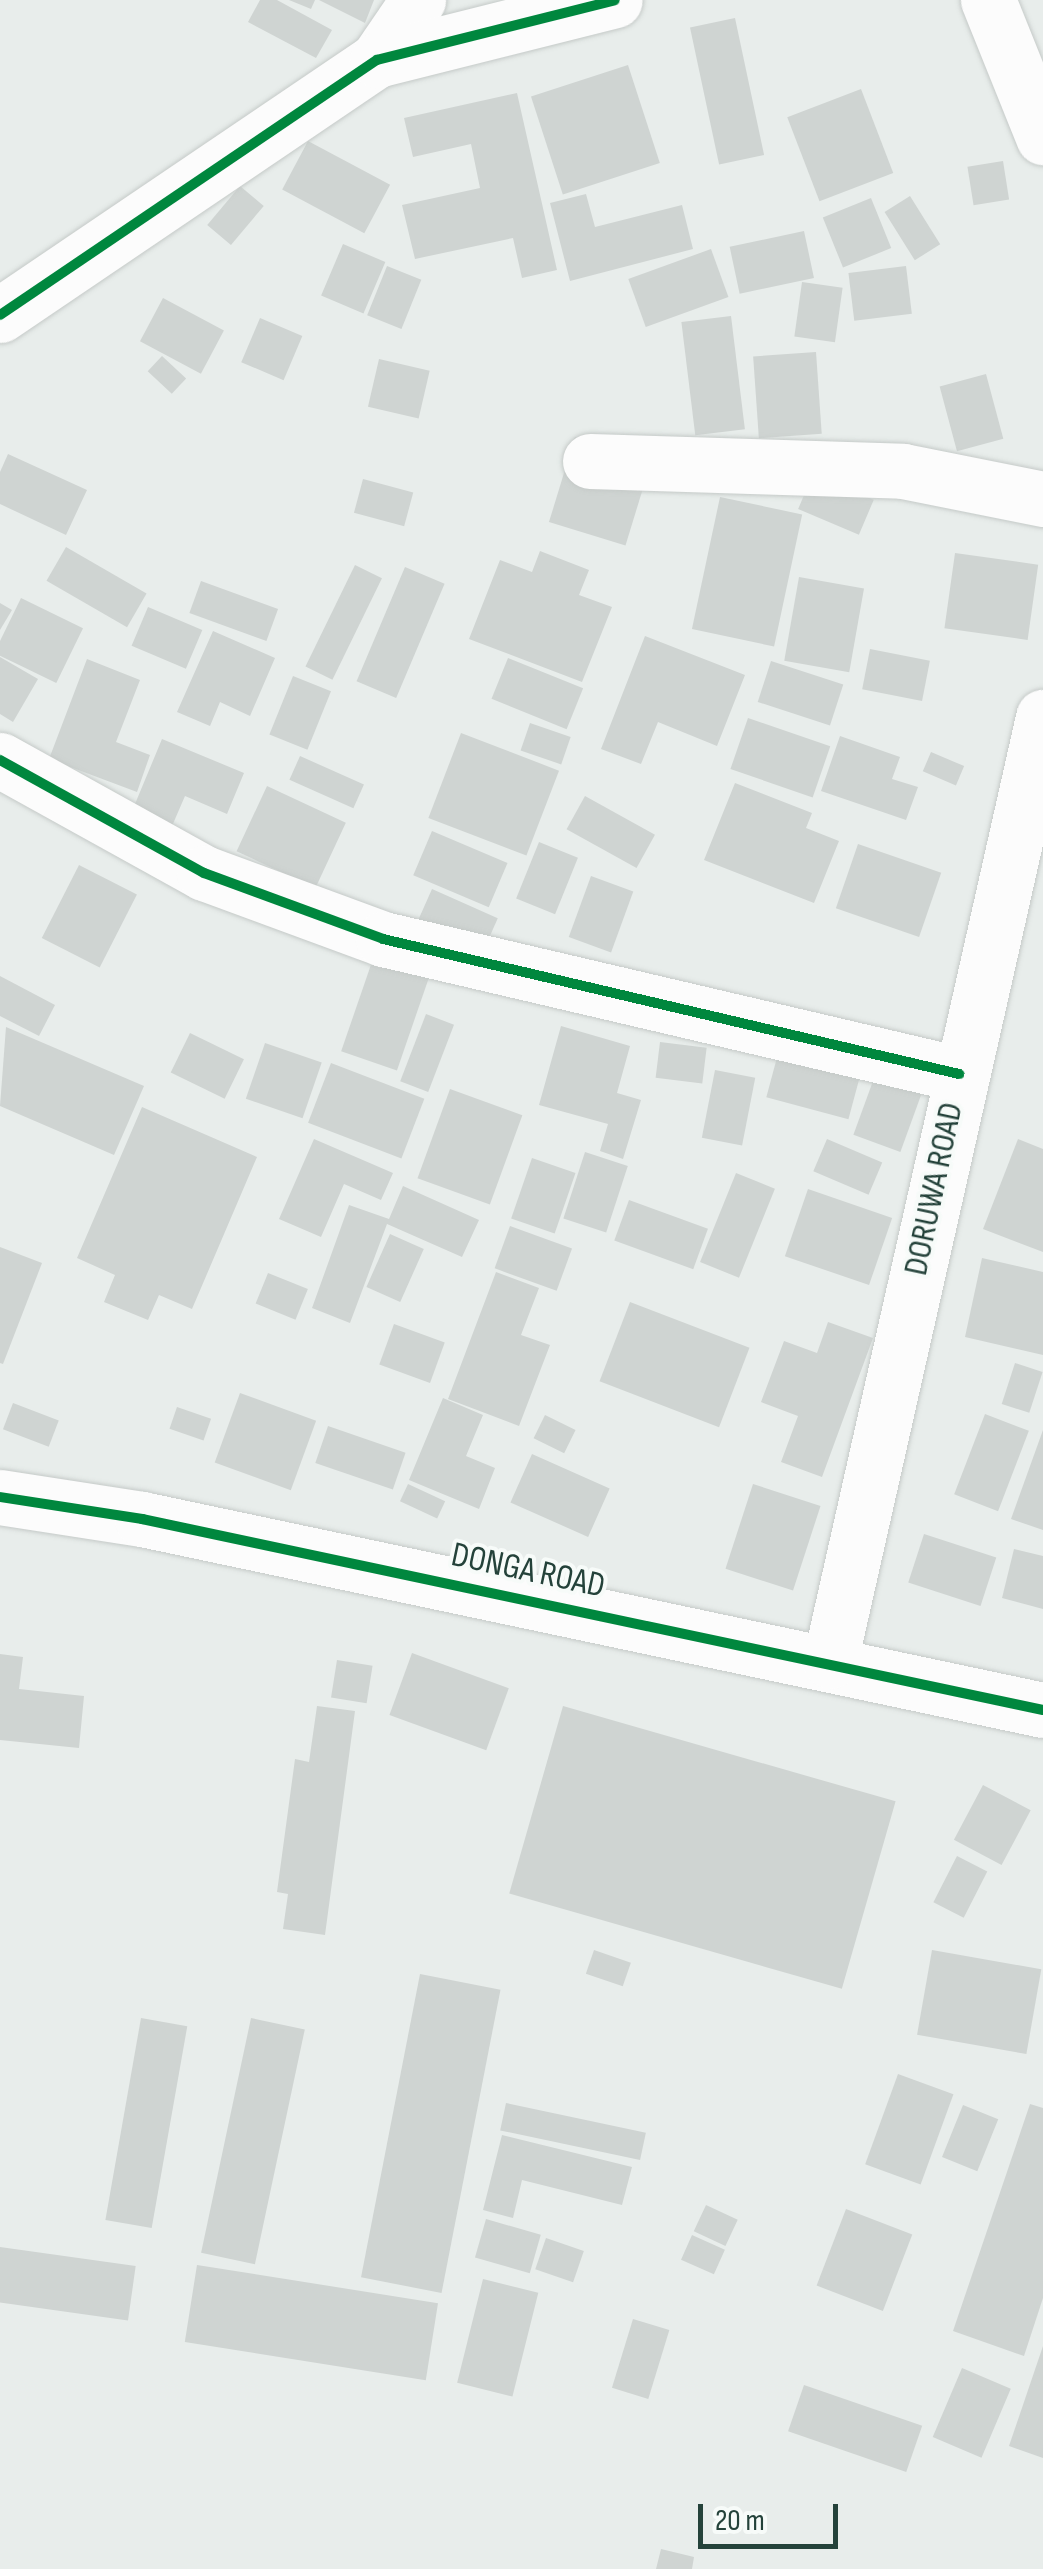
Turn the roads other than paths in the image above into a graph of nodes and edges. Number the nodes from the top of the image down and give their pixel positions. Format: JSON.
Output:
{"nodes":[{"id":1,"x":418,"y":0,"type":"edge"},
{"id":2,"x":616,"y":0,"type":"edge"},
{"id":3,"x":988,"y":0,"type":"edge"},
{"id":4,"x":377,"y":60,"type":"junction"},
{"id":5,"x":1043,"y":137,"type":"edge"},
{"id":6,"x":0,"y":315,"type":"edge"},
{"id":7,"x":590,"y":460,"type":"dead end"},
{"id":8,"x":1043,"y":499,"type":"edge"},
{"id":9,"x":1043,"y":717,"type":"edge"},
{"id":10,"x":0,"y":760,"type":"edge"},
{"id":11,"x":960,"y":1074,"type":"junction"},
{"id":12,"x":0,"y":1497,"type":"edge"},
{"id":13,"x":830,"y":1662,"type":"junction"},
{"id":14,"x":1043,"y":1710,"type":"edge"}],
"edges":[{"from":1,"to":4,"type":"street"},
{"from":2,"to":4,"type":"street"},
{"from":3,"to":5,"type":"street"},
{"from":4,"to":6,"type":"street"},
{"from":7,"to":8,"type":"street"},
{"from":9,"to":11,"type":"street","name":"DORUWA ROAD"},
{"from":10,"to":11,"type":"street"},
{"from":11,"to":13,"type":"street","name":"DORUWA ROAD"},
{"from":12,"to":13,"type":"street","name":"DONGA ROAD"},
{"from":13,"to":14,"type":"street","name":"DONGA ROAD"}]}
